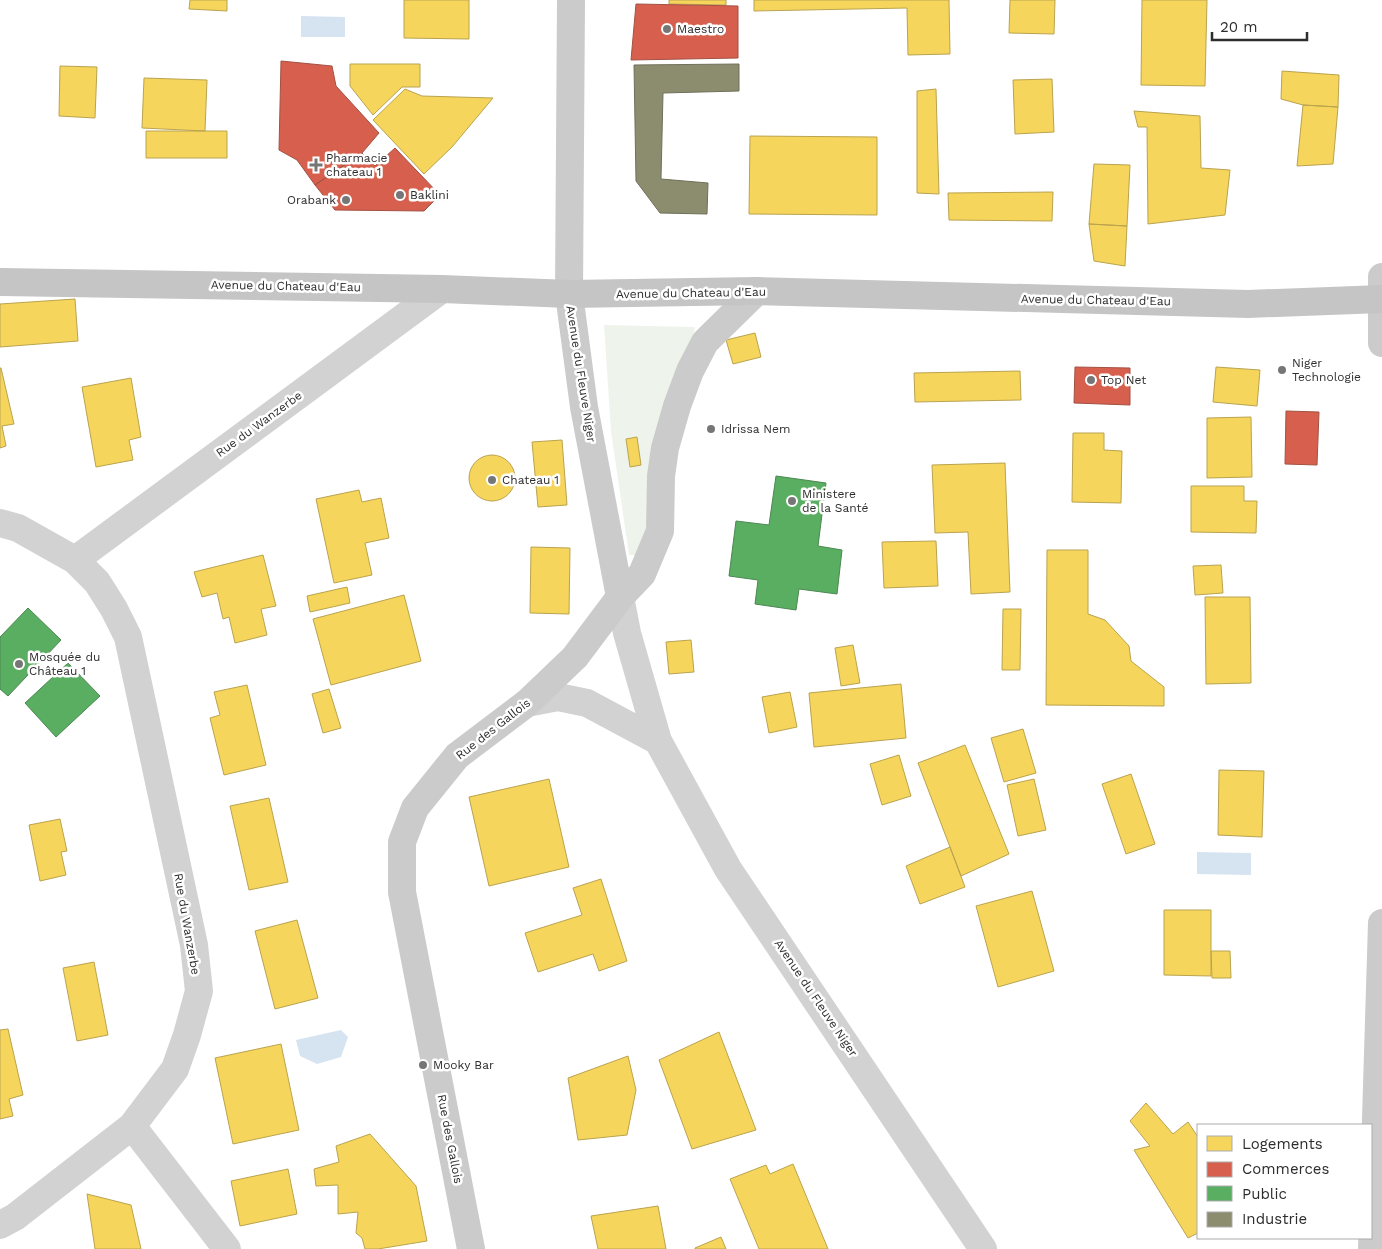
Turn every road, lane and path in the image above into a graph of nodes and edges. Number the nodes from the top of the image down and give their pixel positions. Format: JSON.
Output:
{"nodes":[{"id":1,"x":571,"y":0,"type":"edge"},
{"id":2,"x":0,"y":282,"type":"edge"},
{"id":3,"x":442,"y":289,"type":"junction"},
{"id":4,"x":757,"y":292,"type":"junction"},
{"id":5,"x":1382,"y":292,"type":"edge"},
{"id":6,"x":569,"y":294,"type":"junction"},
{"id":7,"x":1382,"y":343,"type":"edge"},
{"id":8,"x":0,"y":523,"type":"edge"},
{"id":9,"x":75,"y":560,"type":"junction"},
{"id":10,"x":620,"y":598,"type":"junction"},
{"id":11,"x":527,"y":703,"type":"junction"},
{"id":12,"x":658,"y":741,"type":"junction"},
{"id":13,"x":1382,"y":923,"type":"edge"},
{"id":14,"x":132,"y":1126,"type":"junction"},
{"id":15,"x":0,"y":1225,"type":"edge"},
{"id":16,"x":227,"y":1249,"type":"edge"},
{"id":17,"x":471,"y":1249,"type":"edge"},
{"id":18,"x":983,"y":1249,"type":"edge"},
{"id":19,"x":1372,"y":1249,"type":"edge"}],
"edges":[{"from":1,"to":6,"type":"street","name":"Avenue du Fleuve Niger"},
{"from":2,"to":3,"type":"main road","name":"Avenue du Chateau d'Eau"},
{"from":3,"to":6,"type":"main road","name":"Avenue du Chateau d'Eau"},
{"from":3,"to":9,"type":"street","name":"Rue du Wanzerbe"},
{"from":4,"to":5,"type":"main road","name":"Avenue du Chateau d'Eau"},
{"from":4,"to":6,"type":"main road","name":"Avenue du Chateau d'Eau"},
{"from":4,"to":10,"type":"street","name":"Rue des Gallois"},
{"from":5,"to":7,"type":"street"},
{"from":6,"to":10,"type":"street","name":"Avenue du Fleuve Niger"},
{"from":8,"to":9,"type":"street","name":"Rue du Wanzerbe"},
{"from":9,"to":14,"type":"street","name":"Rue du Wanzerbe"},
{"from":10,"to":11,"type":"street","name":"Rue des Gallois"},
{"from":10,"to":12,"type":"street","name":"Avenue du Fleuve Niger"},
{"from":11,"to":12,"type":"street"},
{"from":11,"to":17,"type":"street","name":"Rue des Gallois"},
{"from":12,"to":18,"type":"street","name":"Avenue du Fleuve Niger"},
{"from":13,"to":19,"type":"street"},
{"from":14,"to":15,"type":"street","name":"Rue du Wanzerbe"},
{"from":14,"to":16,"type":"street"}]}
